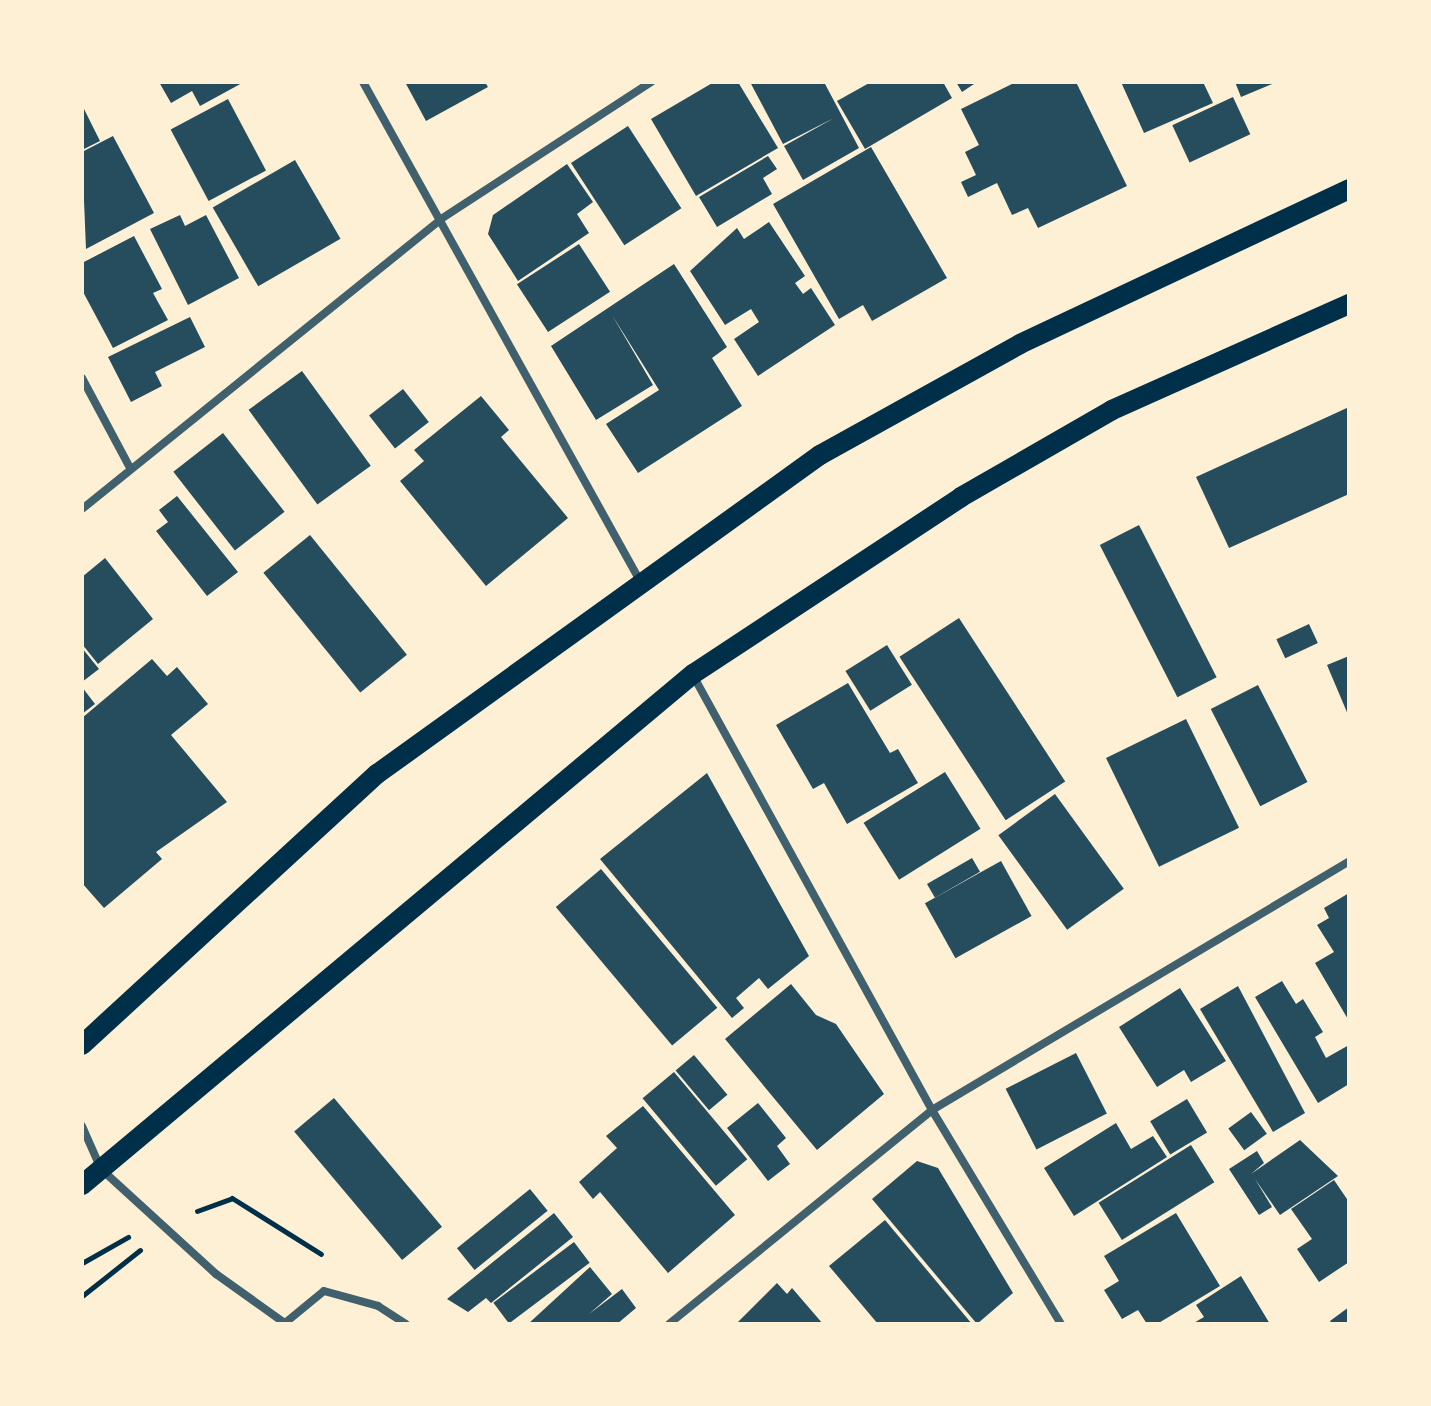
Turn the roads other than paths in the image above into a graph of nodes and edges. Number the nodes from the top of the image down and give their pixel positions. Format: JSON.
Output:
{"nodes":[{"id":1,"x":363,"y":82,"type":"edge"},
{"id":2,"x":651,"y":82,"type":"edge"},
{"id":3,"x":1349,"y":189,"type":"edge"},
{"id":4,"x":441,"y":219,"type":"junction"},
{"id":5,"x":1349,"y":304,"type":"edge"},
{"id":6,"x":82,"y":378,"type":"edge"},
{"id":7,"x":130,"y":468,"type":"junction"},
{"id":8,"x":82,"y":509,"type":"edge"},
{"id":9,"x":639,"y":579,"type":"junction"},
{"id":10,"x":693,"y":674,"type":"junction"},
{"id":11,"x":1349,"y":861,"type":"edge"},
{"id":12,"x":82,"y":1045,"type":"edge"},
{"id":13,"x":932,"y":1110,"type":"junction"},
{"id":14,"x":82,"y":1126,"type":"edge"},
{"id":15,"x":101,"y":1169,"type":"junction"},
{"id":16,"x":82,"y":1185,"type":"edge"},
{"id":17,"x":285,"y":1324,"type":"edge"},
{"id":18,"x":406,"y":1324,"type":"edge"},
{"id":19,"x":669,"y":1324,"type":"edge"},
{"id":20,"x":1061,"y":1324,"type":"edge"}],
"edges":[{"from":1,"to":4,"type":"street"},
{"from":2,"to":4,"type":"street"},
{"from":3,"to":9,"type":"main road"},
{"from":4,"to":7,"type":"street"},
{"from":4,"to":9,"type":"street"},
{"from":5,"to":10,"type":"main road"},
{"from":6,"to":7,"type":"street"},
{"from":7,"to":8,"type":"street"},
{"from":9,"to":12,"type":"main road"},
{"from":10,"to":13,"type":"street"},
{"from":10,"to":15,"type":"main road"},
{"from":11,"to":13,"type":"street"},
{"from":13,"to":19,"type":"street"},
{"from":13,"to":20,"type":"street"},
{"from":14,"to":15,"type":"street"},
{"from":15,"to":16,"type":"main road"},
{"from":15,"to":17,"type":"street"},
{"from":17,"to":18,"type":"street"}]}
